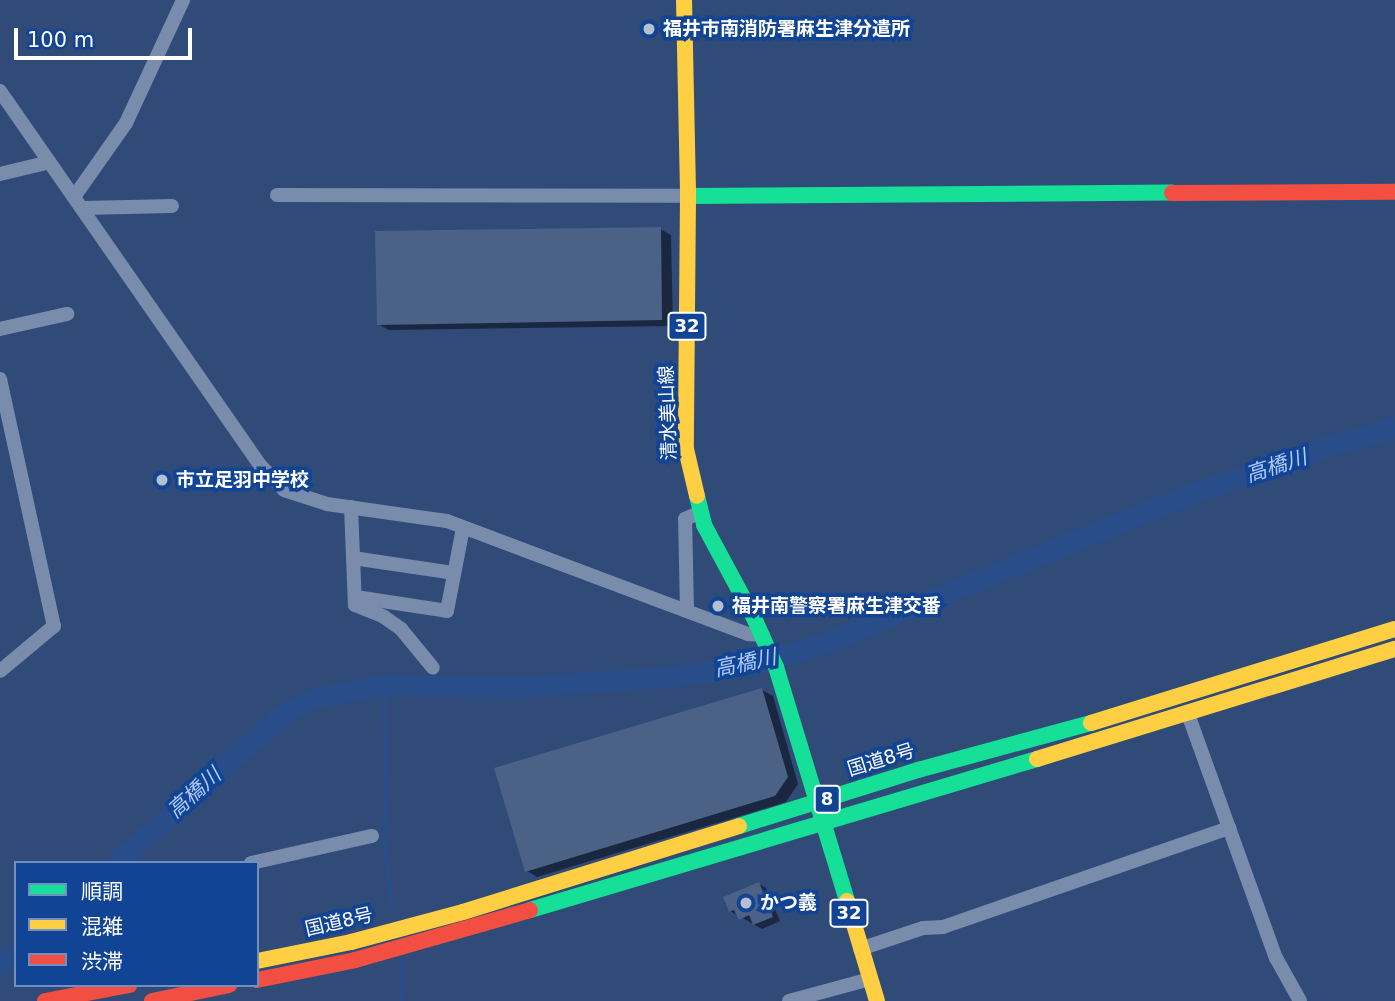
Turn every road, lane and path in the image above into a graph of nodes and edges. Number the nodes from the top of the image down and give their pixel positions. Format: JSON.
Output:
{"nodes":[{"id":1,"x":183,"y":0,"type":"edge"},
{"id":2,"x":684,"y":0,"type":"edge"},
{"id":3,"x":0,"y":91,"type":"edge"},
{"id":4,"x":50,"y":162,"type":"junction"},
{"id":5,"x":0,"y":174,"type":"edge"},
{"id":6,"x":1395,"y":192,"type":"edge"},
{"id":7,"x":277,"y":195,"type":"dead end"},
{"id":8,"x":688,"y":196,"type":"junction"},
{"id":9,"x":79,"y":202,"type":"junction"},
{"id":10,"x":173,"y":206,"type":"dead end"},
{"id":11,"x":67,"y":314,"type":"dead end"},
{"id":12,"x":0,"y":329,"type":"edge"},
{"id":13,"x":0,"y":380,"type":"edge"},
{"id":14,"x":351,"y":508,"type":"junction"},
{"id":15,"x":701,"y":512,"type":"junction"},
{"id":16,"x":463,"y":528,"type":"junction"},
{"id":17,"x":353,"y":558,"type":"junction"},
{"id":18,"x":453,"y":573,"type":"junction"},
{"id":19,"x":356,"y":597,"type":"junction"},
{"id":20,"x":687,"y":611,"type":"junction"},
{"id":21,"x":1395,"y":629,"type":"edge"},
{"id":22,"x":765,"y":641,"type":"junction"},
{"id":23,"x":1395,"y":649,"type":"edge"},
{"id":24,"x":433,"y":668,"type":"dead end"},
{"id":25,"x":0,"y":671,"type":"edge"},
{"id":26,"x":1188,"y":714,"type":"junction"},
{"id":27,"x":815,"y":802,"type":"junction"},
{"id":28,"x":822,"y":825,"type":"junction"},
{"id":29,"x":1229,"y":828,"type":"junction"},
{"id":30,"x":372,"y":836,"type":"dead end"},
{"id":31,"x":259,"y":861,"type":"edge"},
{"id":32,"x":860,"y":949,"type":"junction"},
{"id":33,"x":259,"y":961,"type":"edge"},
{"id":34,"x":259,"y":979,"type":"edge"},
{"id":35,"x":870,"y":979,"type":"junction"},
{"id":36,"x":118,"y":987,"type":"edge"},
{"id":37,"x":219,"y":987,"type":"edge"},
{"id":38,"x":45,"y":1001,"type":"edge"},
{"id":39,"x":152,"y":1001,"type":"edge"},
{"id":40,"x":789,"y":1001,"type":"edge"},
{"id":41,"x":877,"y":1001,"type":"edge"},
{"id":42,"x":1300,"y":1001,"type":"edge"}],
"edges":[{"from":1,"to":9,"type":"street"},
{"from":2,"to":8,"type":"main road","name":"清水美山線","number":"32"},
{"from":3,"to":4,"type":"street"},
{"from":4,"to":5,"type":"street"},
{"from":4,"to":9,"type":"street"},
{"from":6,"to":8,"type":"main road"},
{"from":7,"to":8,"type":"street"},
{"from":8,"to":15,"type":"main road","name":"清水美山線","number":"32"},
{"from":9,"to":10,"type":"street"},
{"from":9,"to":14,"type":"street"},
{"from":11,"to":12,"type":"street"},
{"from":13,"to":25,"type":"street"},
{"from":14,"to":16,"type":"street"},
{"from":14,"to":17,"type":"street"},
{"from":15,"to":20,"type":"street"},
{"from":15,"to":22,"type":"main road","name":"清水美山線","number":"32"},
{"from":16,"to":18,"type":"street"},
{"from":16,"to":20,"type":"street"},
{"from":17,"to":18,"type":"street"},
{"from":17,"to":19,"type":"street"},
{"from":18,"to":19,"type":"street"},
{"from":19,"to":24,"type":"street"},
{"from":20,"to":22,"type":"street"},
{"from":21,"to":27,"type":"main road","name":"国道8号","number":"8"},
{"from":22,"to":27,"type":"main road","name":"清水美山線","number":"32"},
{"from":23,"to":26,"type":"main road","name":"国道8号","number":"8"},
{"from":26,"to":28,"type":"main road","name":"国道8号","number":"8"},
{"from":26,"to":29,"type":"street"},
{"from":27,"to":28,"type":"main road","name":"清水美山線","number":"32"},
{"from":27,"to":33,"type":"main road","name":"国道8号","number":"8"},
{"from":28,"to":32,"type":"main road","name":"清水美山線","number":"32"},
{"from":28,"to":34,"type":"main road","name":"国道8号","number":"8"},
{"from":29,"to":32,"type":"street"},
{"from":29,"to":42,"type":"street"},
{"from":30,"to":31,"type":"street"},
{"from":32,"to":35,"type":"main road","name":"清水美山線","number":"32"},
{"from":35,"to":40,"type":"street"},
{"from":35,"to":41,"type":"main road","name":"清水美山線","number":"32"},
{"from":36,"to":38,"type":"main road"},
{"from":37,"to":39,"type":"main road"}]}
